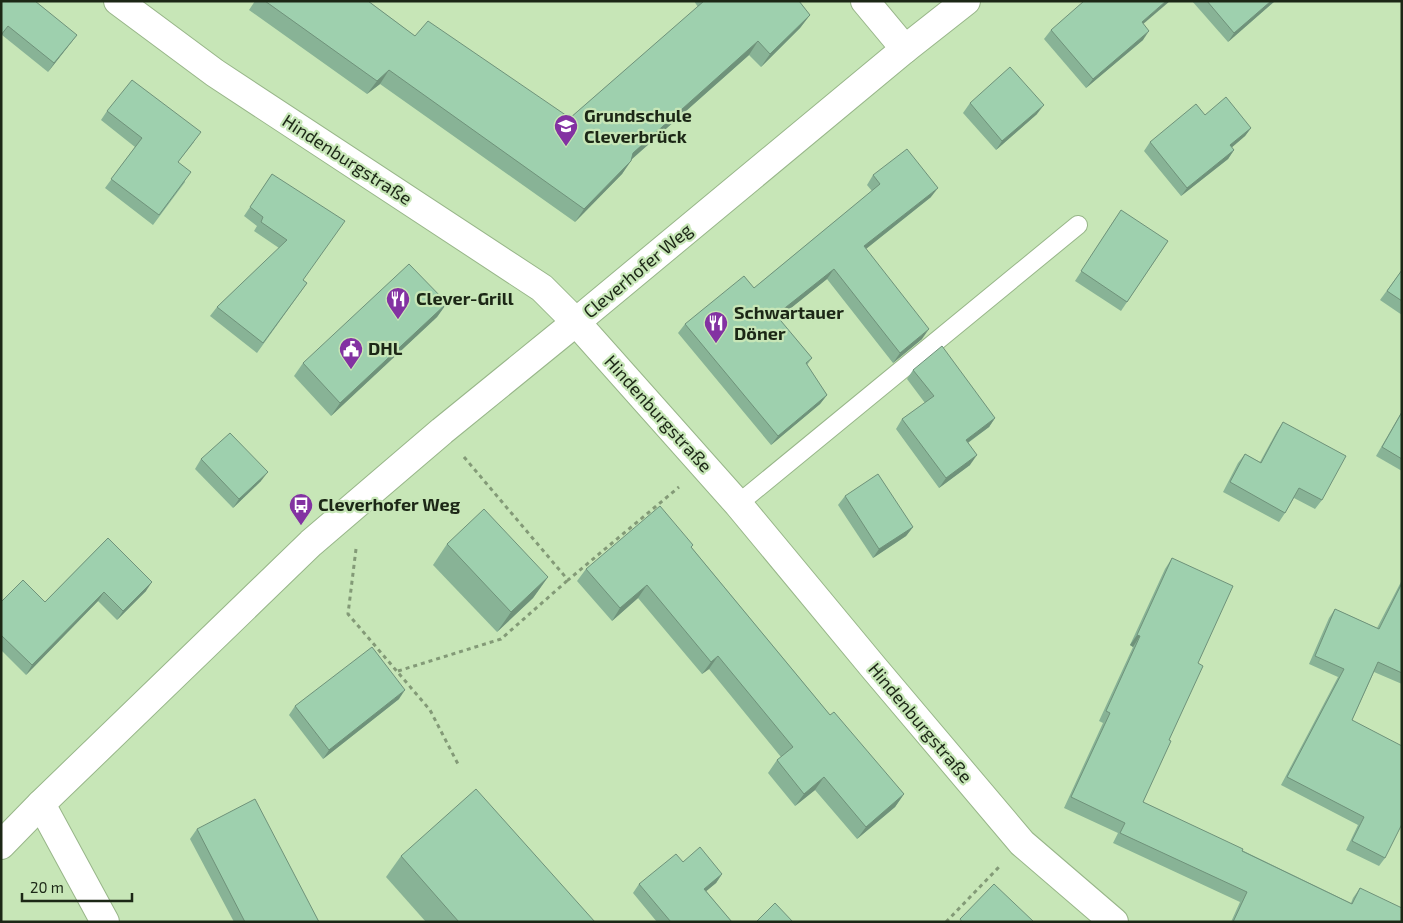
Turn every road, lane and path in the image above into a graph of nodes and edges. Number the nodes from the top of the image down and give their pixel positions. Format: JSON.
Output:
{"nodes":[{"id":1,"x":118,"y":1,"type":"edge"},
{"id":2,"x":865,"y":1,"type":"edge"},
{"id":3,"x":966,"y":1,"type":"edge"},
{"id":4,"x":905,"y":49,"type":"junction"},
{"id":5,"x":1078,"y":225,"type":"dead end"},
{"id":6,"x":576,"y":322,"type":"junction"},
{"id":7,"x":442,"y":431,"type":"junction"},
{"id":8,"x":705,"y":466,"type":"junction"},
{"id":9,"x":361,"y":501,"type":"junction"},
{"id":10,"x":738,"y":504,"type":"junction"},
{"id":11,"x":568,"y":580,"type":"junction"},
{"id":12,"x":398,"y":671,"type":"junction"},
{"id":13,"x":458,"y":766,"type":"dead end"},
{"id":14,"x":41,"y":804,"type":"junction"},
{"id":15,"x":1022,"y":843,"type":"junction"},
{"id":16,"x":1,"y":845,"type":"edge"},
{"id":17,"x":105,"y":922,"type":"edge"},
{"id":18,"x":946,"y":922,"type":"edge"},
{"id":19,"x":1114,"y":922,"type":"edge"}],
"edges":[{"from":1,"to":6,"type":"street","name":"Hindenburgstraße"},
{"from":2,"to":4,"type":"street"},
{"from":3,"to":4,"type":"street","name":"Cleverhofer Weg"},
{"from":4,"to":6,"type":"street","name":"Cleverhofer Weg"},
{"from":5,"to":10,"type":"lane"},
{"from":6,"to":7,"type":"street","name":"Cleverhofer Weg"},
{"from":6,"to":8,"type":"street","name":"Hindenburgstraße"},
{"from":7,"to":9,"type":"street","name":"Cleverhofer Weg"},
{"from":7,"to":11,"type":"path"},
{"from":8,"to":10,"type":"street","name":"Hindenburgstraße"},
{"from":8,"to":11,"type":"path"},
{"from":9,"to":12,"type":"path"},
{"from":9,"to":14,"type":"street","name":"Cleverhofer Weg"},
{"from":10,"to":15,"type":"street","name":"Hindenburgstraße"},
{"from":11,"to":12,"type":"path"},
{"from":12,"to":13,"type":"path"},
{"from":14,"to":16,"type":"street","name":"Cleverhofer Weg"},
{"from":14,"to":17,"type":"street"},
{"from":15,"to":18,"type":"path"},
{"from":15,"to":19,"type":"street","name":"Hindenburgstraße"}]}
